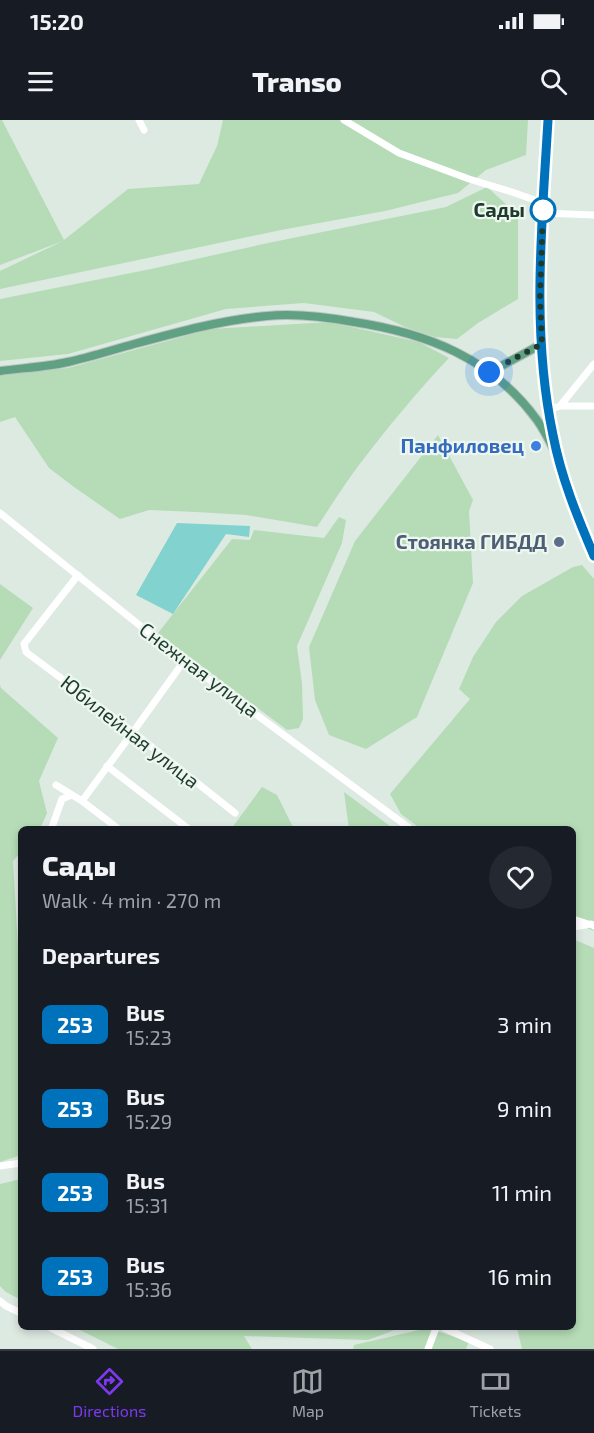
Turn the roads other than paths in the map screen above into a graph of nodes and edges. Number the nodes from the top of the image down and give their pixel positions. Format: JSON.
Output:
{"nodes":[{"id":1,"x":139,"y":120,"type":"edge"},
{"id":2,"x":344,"y":120,"type":"edge"},
{"id":3,"x":548,"y":120,"type":"edge"},
{"id":4,"x":144,"y":130,"type":"dead end"},
{"id":5,"x":543,"y":208,"type":"junction"},
{"id":6,"x":594,"y":215,"type":"edge"},
{"id":7,"x":542,"y":344,"type":"junction"},
{"id":8,"x":594,"y":364,"type":"edge"},
{"id":9,"x":0,"y":371,"type":"edge"},
{"id":10,"x":489,"y":372,"type":"junction"},
{"id":11,"x":560,"y":406,"type":"junction"},
{"id":12,"x":594,"y":406,"type":"edge"},
{"id":13,"x":548,"y":410,"type":"junction"},
{"id":14,"x":558,"y":456,"type":"junction"},
{"id":15,"x":0,"y":513,"type":"edge"},
{"id":16,"x":594,"y":555,"type":"edge"},
{"id":17,"x":78,"y":575,"type":"junction"},
{"id":18,"x":184,"y":660,"type":"junction"},
{"id":19,"x":133,"y":732,"type":"junction"},
{"id":20,"x":107,"y":766,"type":"junction"},
{"id":21,"x":56,"y":785,"type":"dead end"},
{"id":22,"x":72,"y":795,"type":"junction"},
{"id":23,"x":82,"y":801,"type":"junction"},
{"id":24,"x":235,"y":813,"type":"dead end"},
{"id":25,"x":52,"y":826,"type":"edge"},
{"id":26,"x":115,"y":826,"type":"edge"},
{"id":27,"x":185,"y":826,"type":"edge"},
{"id":28,"x":407,"y":826,"type":"edge"},
{"id":29,"x":576,"y":920,"type":"edge"},
{"id":30,"x":592,"y":925,"type":"edge"},
{"id":31,"x":576,"y":927,"type":"edge"},
{"id":32,"x":18,"y":1163,"type":"edge"},
{"id":33,"x":0,"y":1166,"type":"edge"},
{"id":34,"x":0,"y":1301,"type":"edge"},
{"id":35,"x":18,"y":1312,"type":"edge"},
{"id":36,"x":55,"y":1330,"type":"edge"},
{"id":37,"x":435,"y":1330,"type":"edge"},
{"id":38,"x":448,"y":1330,"type":"edge"},
{"id":39,"x":93,"y":1349,"type":"edge"},
{"id":40,"x":428,"y":1349,"type":"edge"},
{"id":41,"x":490,"y":1349,"type":"edge"}],
"edges":[{"from":1,"to":4,"type":"street"},
{"from":2,"to":5,"type":"street"},
{"from":3,"to":5,"type":"main road"},
{"from":5,"to":6,"type":"street"},
{"from":5,"to":7,"type":"main road"},
{"from":7,"to":10,"type":"main road"},
{"from":7,"to":13,"type":"main road"},
{"from":8,"to":11,"type":"street"},
{"from":9,"to":10,"type":"main road"},
{"from":10,"to":14,"type":"main road"},
{"from":11,"to":12,"type":"street"},
{"from":11,"to":13,"type":"street"},
{"from":13,"to":14,"type":"main road"},
{"from":14,"to":16,"type":"main road"},
{"from":15,"to":17,"type":"street","name":"Снежная улица"},
{"from":17,"to":18,"type":"street","name":"Снежная улица"},
{"from":17,"to":19,"type":"street","name":"Юбилейная улица"},
{"from":18,"to":19,"type":"street"},
{"from":18,"to":28,"type":"street","name":"Снежная улица"},
{"from":19,"to":20,"type":"street"},
{"from":19,"to":24,"type":"street","name":"Юбилейная улица"},
{"from":20,"to":23,"type":"street"},
{"from":20,"to":27,"type":"street"},
{"from":21,"to":22,"type":"street"},
{"from":22,"to":23,"type":"street"},
{"from":22,"to":25,"type":"street"},
{"from":23,"to":26,"type":"street"},
{"from":29,"to":30,"type":"street"},
{"from":30,"to":31,"type":"street"},
{"from":32,"to":33,"type":"street"},
{"from":34,"to":35,"type":"street"},
{"from":36,"to":39,"type":"street"},
{"from":37,"to":40,"type":"street"},
{"from":38,"to":41,"type":"street"}]}
